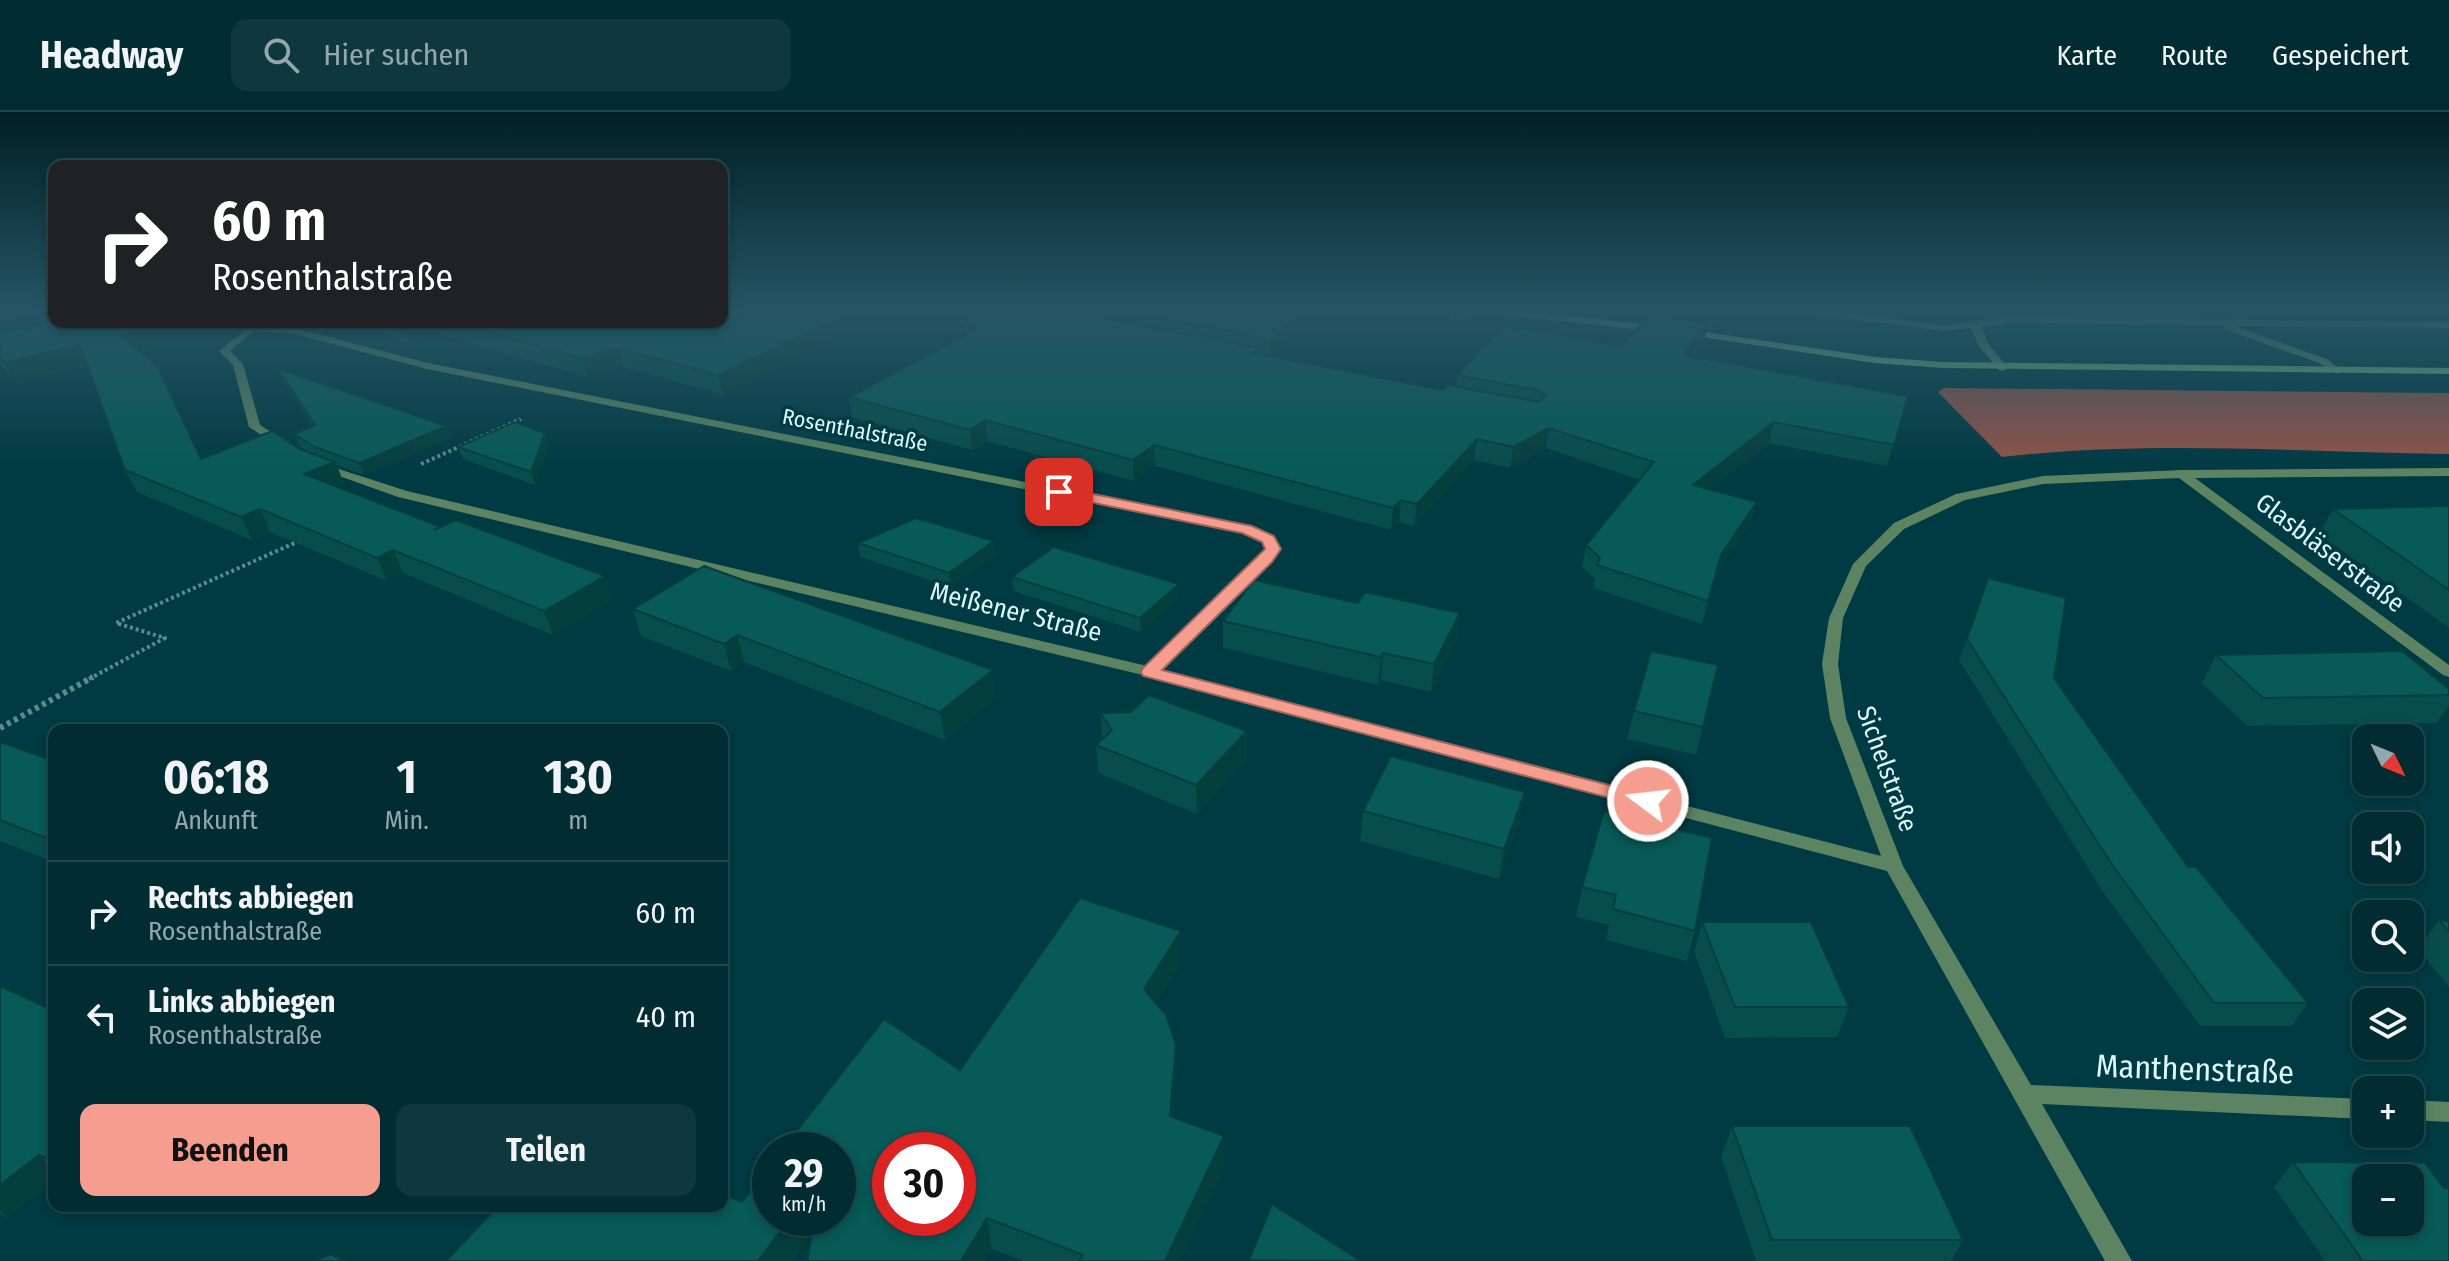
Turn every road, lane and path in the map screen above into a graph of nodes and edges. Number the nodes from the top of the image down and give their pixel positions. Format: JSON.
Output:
{"nodes":[{"id":1,"x":238,"y":366,"type":"edge"},
{"id":2,"x":426,"y":366,"type":"edge"},
{"id":3,"x":1965,"y":366,"type":"edge"},
{"id":4,"x":2001,"y":366,"type":"edge"},
{"id":5,"x":2329,"y":366,"type":"edge"},
{"id":6,"x":2003,"y":368,"type":"junction"},
{"id":7,"x":2337,"y":371,"type":"junction"},
{"id":8,"x":2449,"y":371,"type":"edge"},
{"id":9,"x":573,"y":396,"type":"junction"},
{"id":10,"x":2449,"y":472,"type":"edge"},
{"id":11,"x":2182,"y":474,"type":"junction"},
{"id":12,"x":372,"y":486,"type":"junction"},
{"id":13,"x":306,"y":538,"type":"edge"},
{"id":14,"x":1150,"y":672,"type":"junction"},
{"id":15,"x":2449,"y":672,"type":"edge"},
{"id":16,"x":0,"y":728,"type":"edge"},
{"id":17,"x":1894,"y":866,"type":"junction"},
{"id":18,"x":2022,"y":1094,"type":"junction"},
{"id":19,"x":2352,"y":1108,"type":"edge"},
{"id":20,"x":2424,"y":1111,"type":"edge"},
{"id":21,"x":2449,"y":1112,"type":"edge"},
{"id":22,"x":2119,"y":1261,"type":"edge"}],
"edges":[{"from":1,"to":12,"type":"street","name":"Meißener Straße"},
{"from":2,"to":9,"type":"street","name":"Rosenthalstraße"},
{"from":3,"to":6,"type":"main road"},
{"from":4,"to":6,"type":"street"},
{"from":5,"to":7,"type":"street"},
{"from":6,"to":7,"type":"main road"},
{"from":7,"to":8,"type":"main road"},
{"from":9,"to":12,"type":"path"},
{"from":9,"to":14,"type":"street","name":"Rosenthalstraße"},
{"from":10,"to":11,"type":"street","name":"Sichelstraße"},
{"from":11,"to":15,"type":"street","name":"Glasbläserstraße"},
{"from":11,"to":17,"type":"street","name":"Sichelstraße"},
{"from":12,"to":14,"type":"street","name":"Meißener Straße"},
{"from":13,"to":16,"type":"path"},
{"from":14,"to":17,"type":"street","name":"Meißener Straße"},
{"from":17,"to":18,"type":"street","name":"Sichelstraße"},
{"from":18,"to":19,"type":"street","name":"Manthenstraße"},
{"from":18,"to":22,"type":"street","name":"Sichelstraße"},
{"from":20,"to":21,"type":"street"}]}
